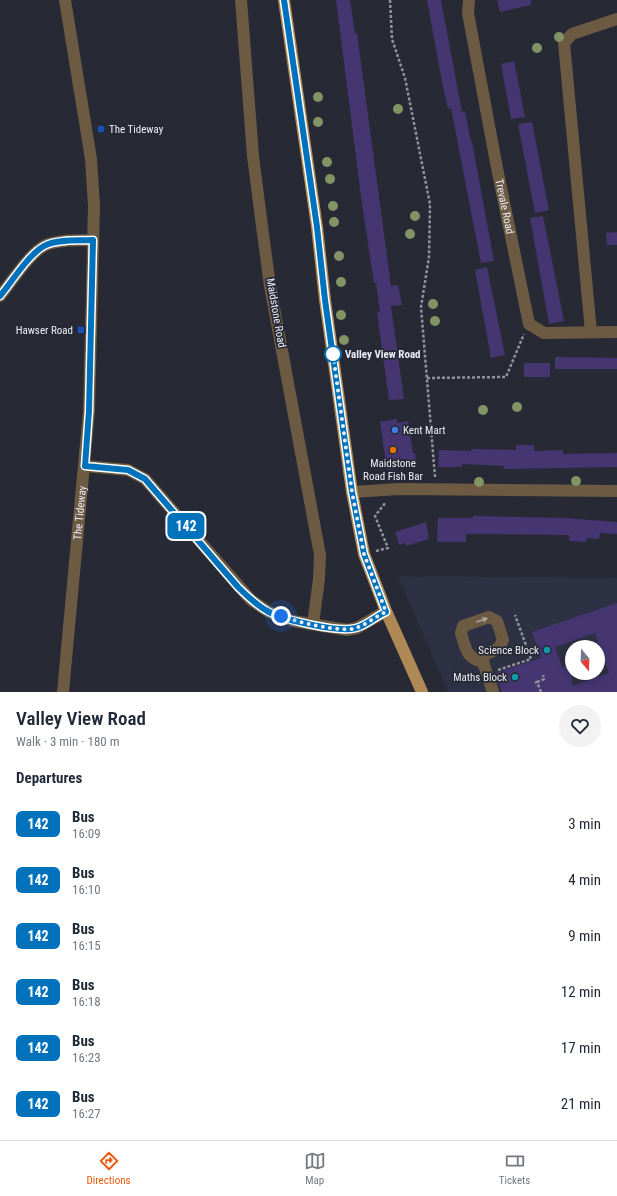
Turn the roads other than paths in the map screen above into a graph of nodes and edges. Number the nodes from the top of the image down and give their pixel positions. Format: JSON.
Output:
{"nodes":[{"id":1,"x":65,"y":0,"type":"edge"},
{"id":2,"x":240,"y":0,"type":"edge"},
{"id":3,"x":284,"y":0,"type":"edge"},
{"id":4,"x":469,"y":0,"type":"edge"},
{"id":5,"x":617,"y":19,"type":"edge"},
{"id":6,"x":93,"y":240,"type":"junction"},
{"id":7,"x":0,"y":296,"type":"edge"},
{"id":8,"x":591,"y":332,"type":"junction"},
{"id":9,"x":617,"y":332,"type":"edge"},
{"id":10,"x":85,"y":466,"type":"junction"},
{"id":11,"x":617,"y":491,"type":"edge"},
{"id":12,"x":352,"y":492,"type":"junction"},
{"id":13,"x":386,"y":612,"type":"junction"},
{"id":14,"x":313,"y":624,"type":"junction"},
{"id":15,"x":483,"y":662,"type":"dead end"},
{"id":16,"x":63,"y":692,"type":"edge"},
{"id":17,"x":422,"y":692,"type":"edge"},
{"id":18,"x":493,"y":692,"type":"edge"}],
"edges":[{"from":1,"to":6,"type":"street","name":"The Tideway"},
{"from":2,"to":14,"type":"street","name":"Maidstone Road"},
{"from":3,"to":12,"type":"main road"},
{"from":4,"to":8,"type":"street","name":"Trevale Road"},
{"from":5,"to":8,"type":"street"},
{"from":6,"to":7,"type":"street"},
{"from":6,"to":10,"type":"street","name":"The Tideway"},
{"from":8,"to":9,"type":"street"},
{"from":10,"to":14,"type":"street"},
{"from":10,"to":16,"type":"street","name":"The Tideway"},
{"from":11,"to":12,"type":"street"},
{"from":12,"to":13,"type":"main road"},
{"from":13,"to":14,"type":"street"},
{"from":13,"to":17,"type":"main road"},
{"from":15,"to":18,"type":"street"}]}
